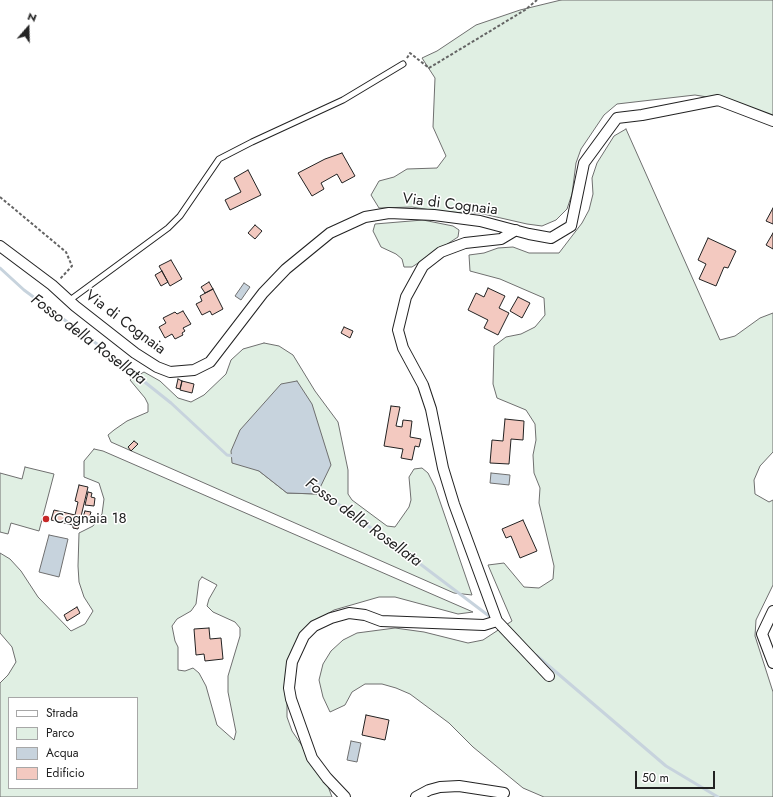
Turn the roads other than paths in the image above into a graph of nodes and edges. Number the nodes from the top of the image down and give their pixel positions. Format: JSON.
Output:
{"nodes":[{"id":1,"x":403,"y":64,"type":"road end"},
{"id":2,"x":773,"y":121,"type":"edge"},
{"id":3,"x":516,"y":230,"type":"junction"},
{"id":4,"x":0,"y":246,"type":"edge"},
{"id":5,"x":70,"y":300,"type":"junction"},
{"id":6,"x":773,"y":610,"type":"edge"},
{"id":7,"x":497,"y":621,"type":"junction"},
{"id":8,"x":773,"y":662,"type":"edge"},
{"id":9,"x":549,"y":676,"type":"dead end"},
{"id":10,"x":504,"y":793,"type":"dead end"},
{"id":11,"x":345,"y":797,"type":"edge"},
{"id":12,"x":416,"y":797,"type":"edge"}],
"edges":[{"from":1,"to":5,"type":"lane"},
{"from":2,"to":3,"type":"street","name":"Via di Cognaia"},
{"from":3,"to":5,"type":"street","name":"Via di Cognaia"},
{"from":3,"to":7,"type":"street"},
{"from":4,"to":5,"type":"street","name":"Via di Cognaia"},
{"from":6,"to":8,"type":"street"},
{"from":7,"to":9,"type":"street"},
{"from":7,"to":11,"type":"street"},
{"from":10,"to":12,"type":"street"}]}
